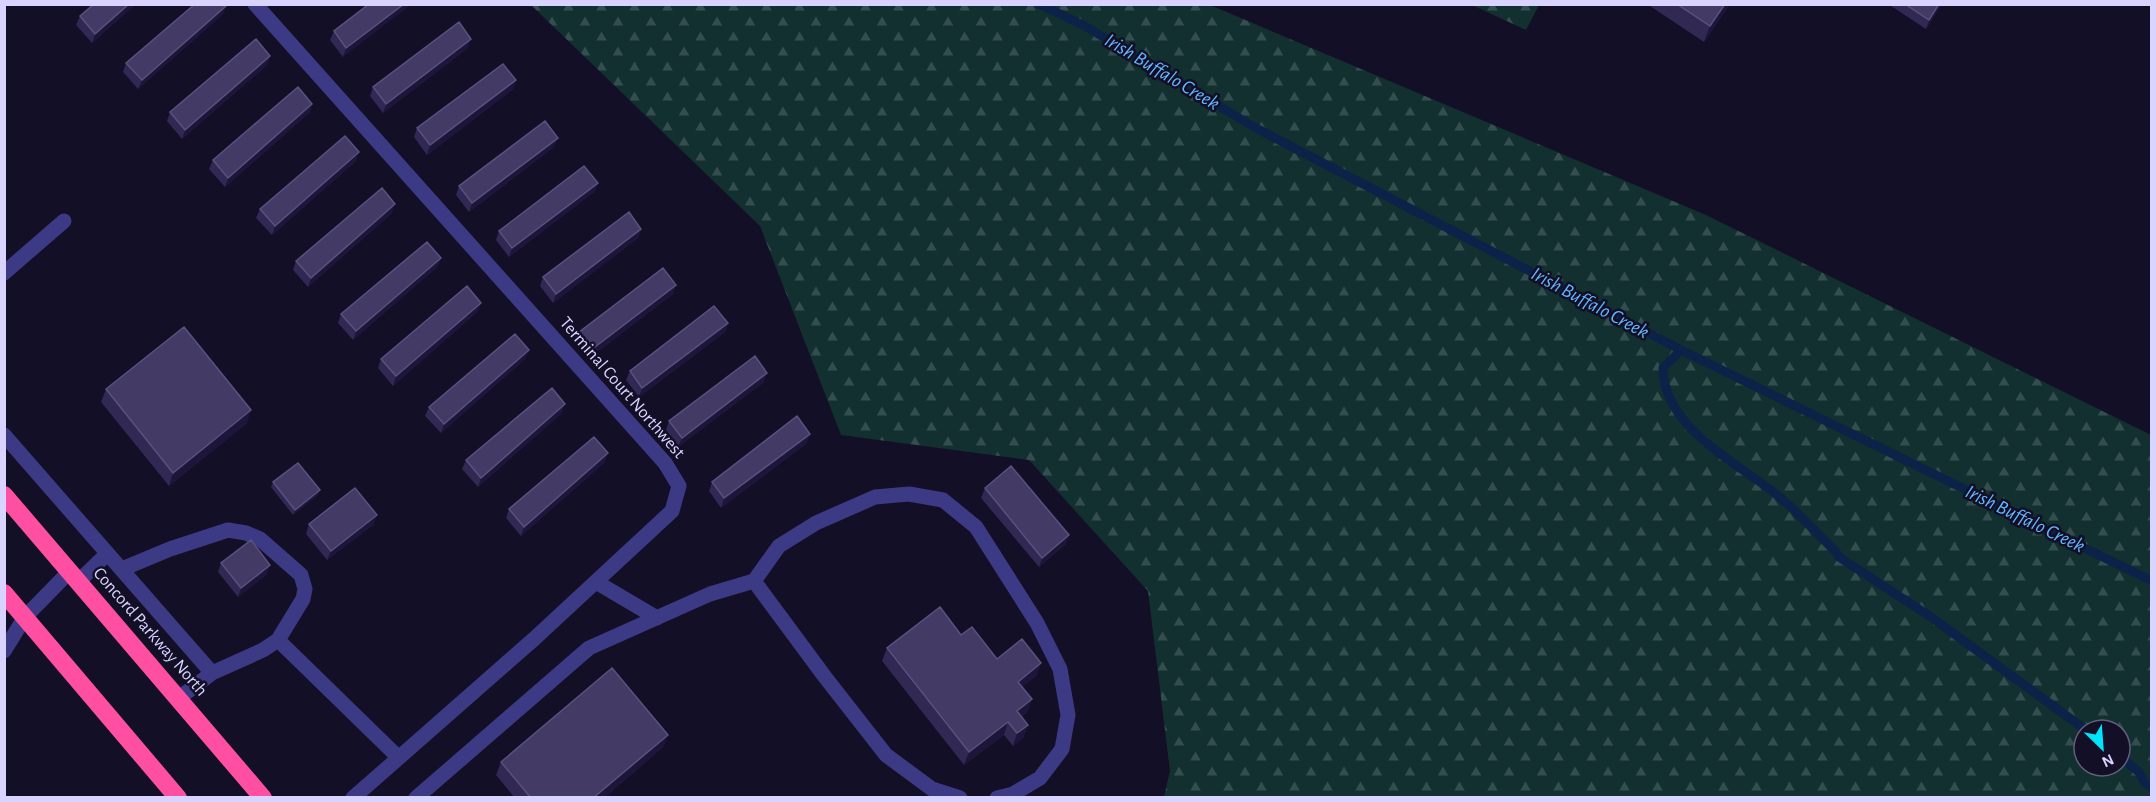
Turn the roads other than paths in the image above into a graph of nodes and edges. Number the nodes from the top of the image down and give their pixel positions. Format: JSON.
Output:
{"nodes":[{"id":1,"x":255,"y":4,"type":"edge"},
{"id":2,"x":64,"y":221,"type":"dead end"},
{"id":3,"x":4,"y":273,"type":"edge"},
{"id":4,"x":4,"y":435,"type":"edge"},
{"id":5,"x":4,"y":495,"type":"edge"},
{"id":6,"x":107,"y":554,"type":"junction"},
{"id":7,"x":122,"y":569,"type":"junction"},
{"id":8,"x":75,"y":576,"type":"junction"},
{"id":9,"x":754,"y":581,"type":"junction"},
{"id":10,"x":596,"y":582,"type":"junction"},
{"id":11,"x":4,"y":593,"type":"edge"},
{"id":12,"x":25,"y":617,"type":"junction"},
{"id":13,"x":657,"y":618,"type":"junction"},
{"id":14,"x":278,"y":640,"type":"junction"},
{"id":15,"x":4,"y":651,"type":"edge"},
{"id":16,"x":212,"y":673,"type":"junction"},
{"id":17,"x":179,"y":698,"type":"junction"},
{"id":18,"x":398,"y":757,"type":"junction"},
{"id":19,"x":178,"y":798,"type":"edge"},
{"id":20,"x":263,"y":798,"type":"edge"},
{"id":21,"x":353,"y":798,"type":"edge"},
{"id":22,"x":416,"y":798,"type":"edge"},
{"id":23,"x":960,"y":798,"type":"edge"},
{"id":24,"x":997,"y":798,"type":"edge"}],
"edges":[{"from":1,"to":10,"type":"street","name":"Terminal Court Northwest"},
{"from":2,"to":3,"type":"street"},
{"from":4,"to":6,"type":"street"},
{"from":5,"to":8,"type":"highway","name":"Concord Parkway North"},
{"from":6,"to":7,"type":"street"},
{"from":6,"to":8,"type":"street"},
{"from":7,"to":14,"type":"street"},
{"from":7,"to":16,"type":"street"},
{"from":8,"to":12,"type":"street"},
{"from":8,"to":17,"type":"highway","name":"Concord Parkway North"},
{"from":9,"to":13,"type":"street"},
{"from":9,"to":23,"type":"street"},
{"from":9,"to":24,"type":"street"},
{"from":10,"to":13,"type":"street"},
{"from":10,"to":18,"type":"street","name":"Terminal Court Northwest"},
{"from":11,"to":12,"type":"highway"},
{"from":12,"to":15,"type":"street"},
{"from":12,"to":19,"type":"highway"},
{"from":13,"to":22,"type":"street"},
{"from":14,"to":16,"type":"street"},
{"from":14,"to":18,"type":"street"},
{"from":16,"to":17,"type":"street"},
{"from":17,"to":20,"type":"highway","name":"Concord Parkway North"},
{"from":18,"to":21,"type":"street","name":"Terminal Court Northwest"}]}
